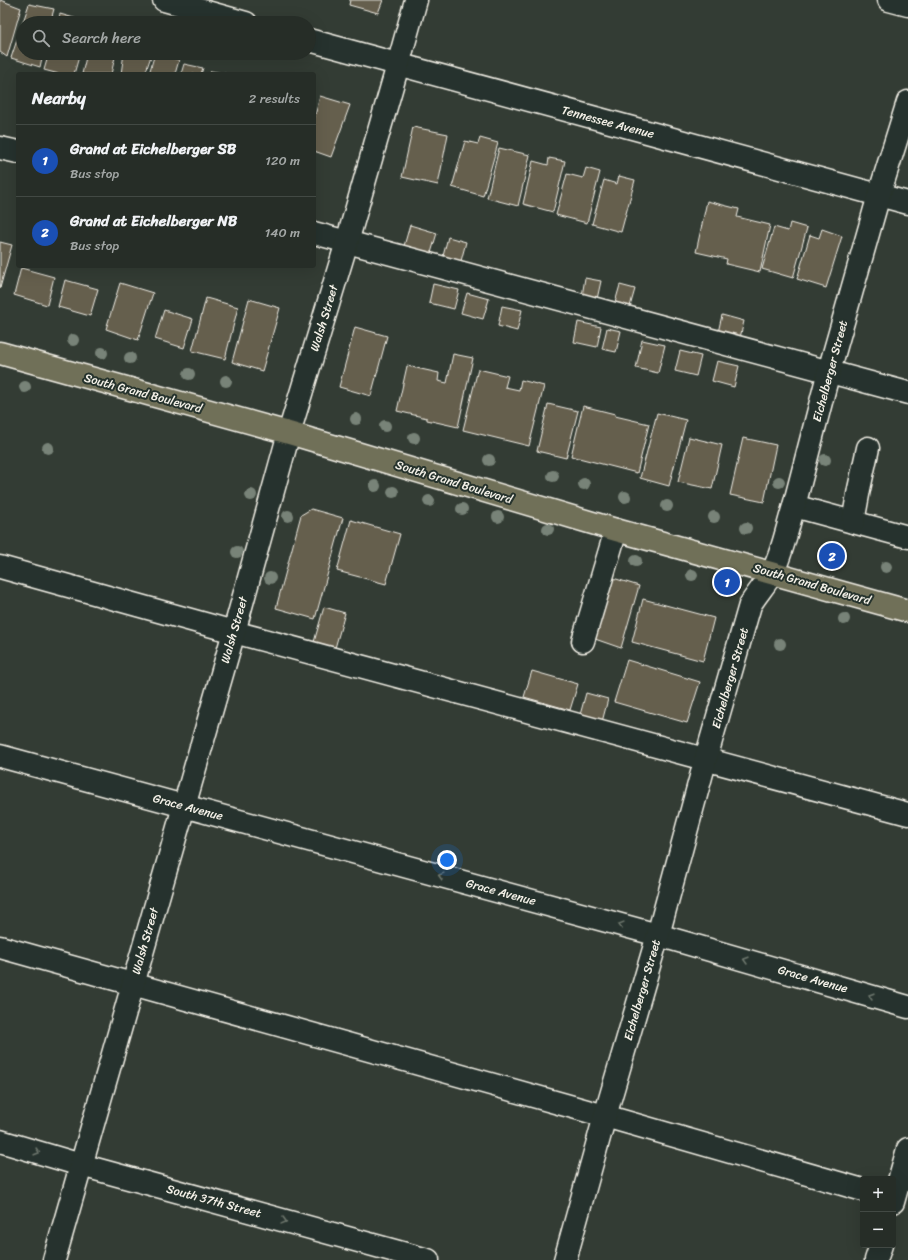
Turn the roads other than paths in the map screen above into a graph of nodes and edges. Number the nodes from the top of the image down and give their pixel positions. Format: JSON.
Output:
{"nodes":[{"id":1,"x":164,"y":0,"type":"edge"},
{"id":2,"x":416,"y":0,"type":"edge"},
{"id":3,"x":889,"y":0,"type":"edge"},
{"id":4,"x":908,"y":5,"type":"edge"},
{"id":5,"x":221,"y":16,"type":"edge"},
{"id":6,"x":316,"y":42,"type":"edge"},
{"id":7,"x":398,"y":65,"type":"junction"},
{"id":8,"x":908,"y":102,"type":"edge"},
{"id":9,"x":0,"y":148,"type":"edge"},
{"id":10,"x":16,"y":152,"type":"edge"},
{"id":11,"x":879,"y":195,"type":"junction"},
{"id":12,"x":908,"y":203,"type":"edge"},
{"id":13,"x":316,"y":234,"type":"edge"},
{"id":14,"x":347,"y":242,"type":"junction"},
{"id":15,"x":0,"y":353,"type":"edge"},
{"id":16,"x":829,"y":371,"type":"junction"},
{"id":17,"x":908,"y":393,"type":"edge"},
{"id":18,"x":289,"y":433,"type":"junction"},
{"id":19,"x":868,"y":448,"type":"dead end"},
{"id":20,"x":794,"y":506,"type":"junction"},
{"id":21,"x":853,"y":522,"type":"junction"},
{"id":22,"x":616,"y":530,"type":"junction"},
{"id":23,"x":908,"y":537,"type":"edge"},
{"id":24,"x":0,"y":567,"type":"edge"},
{"id":25,"x":772,"y":573,"type":"junction"},
{"id":26,"x":908,"y":611,"type":"edge"},
{"id":27,"x":234,"y":632,"type":"junction"},
{"id":28,"x":583,"y":641,"type":"dead end"},
{"id":29,"x":0,"y":756,"type":"edge"},
{"id":30,"x":706,"y":758,"type":"junction"},
{"id":31,"x":184,"y":806,"type":"junction"},
{"id":32,"x":908,"y":814,"type":"edge"},
{"id":33,"x":658,"y":935,"type":"junction"},
{"id":34,"x":0,"y":948,"type":"edge"},
{"id":35,"x":133,"y":985,"type":"junction"},
{"id":36,"x":908,"y":1007,"type":"edge"},
{"id":37,"x":604,"y":1116,"type":"junction"},
{"id":38,"x":0,"y":1141,"type":"edge"},
{"id":39,"x":908,"y":1148,"type":"edge"},
{"id":40,"x":81,"y":1165,"type":"junction"},
{"id":41,"x":860,"y":1189,"type":"edge"},
{"id":42,"x":897,"y":1201,"type":"edge"},
{"id":43,"x":880,"y":1248,"type":"edge"},
{"id":44,"x":54,"y":1260,"type":"edge"},
{"id":45,"x":428,"y":1260,"type":"edge"},
{"id":46,"x":566,"y":1260,"type":"edge"},
{"id":47,"x":876,"y":1260,"type":"edge"}],
"edges":[{"from":1,"to":5,"type":"street"},
{"from":2,"to":7,"type":"street","name":"Walsh Street"},
{"from":3,"to":4,"type":"street"},
{"from":6,"to":7,"type":"street","name":"Tennessee Avenue"},
{"from":7,"to":11,"type":"street","name":"Tennessee Avenue"},
{"from":7,"to":14,"type":"street","name":"Walsh Street"},
{"from":8,"to":11,"type":"street","name":"Eichelberger Street"},
{"from":9,"to":10,"type":"street"},
{"from":11,"to":12,"type":"street","name":"Tennessee Avenue"},
{"from":11,"to":16,"type":"street","name":"Eichelberger Street"},
{"from":13,"to":14,"type":"street"},
{"from":14,"to":16,"type":"street"},
{"from":14,"to":18,"type":"street","name":"Walsh Street"},
{"from":15,"to":18,"type":"main road","name":"South Grand Boulevard"},
{"from":16,"to":17,"type":"street"},
{"from":16,"to":20,"type":"street","name":"Eichelberger Street"},
{"from":18,"to":22,"type":"main road","name":"South Grand Boulevard"},
{"from":18,"to":27,"type":"street","name":"Walsh Street"},
{"from":19,"to":21,"type":"street"},
{"from":20,"to":21,"type":"street"},
{"from":20,"to":25,"type":"street","name":"Eichelberger Street"},
{"from":21,"to":23,"type":"street"},
{"from":22,"to":25,"type":"main road","name":"South Grand Boulevard"},
{"from":22,"to":28,"type":"street"},
{"from":24,"to":27,"type":"street"},
{"from":25,"to":26,"type":"main road","name":"South Grand Boulevard"},
{"from":25,"to":30,"type":"street","name":"Eichelberger Street"},
{"from":27,"to":30,"type":"street"},
{"from":27,"to":31,"type":"street","name":"Walsh Street"},
{"from":29,"to":31,"type":"street","name":"Grace Avenue"},
{"from":30,"to":32,"type":"street"},
{"from":30,"to":33,"type":"street","name":"Eichelberger Street"},
{"from":33,"to":31,"type":"street","name":"Grace Avenue","one_way":true},
{"from":31,"to":35,"type":"street","name":"Walsh Street"},
{"from":36,"to":33,"type":"street","name":"Grace Avenue","one_way":true},
{"from":33,"to":37,"type":"street","name":"Eichelberger Street"},
{"from":34,"to":35,"type":"street"},
{"from":35,"to":37,"type":"street"},
{"from":35,"to":40,"type":"street","name":"Walsh Street"},
{"from":37,"to":41,"type":"street"},
{"from":37,"to":46,"type":"street","name":"Eichelberger Street"},
{"from":38,"to":40,"type":"street","name":"South 37th Street","one_way":true},
{"from":39,"to":42,"type":"street"},
{"from":40,"to":44,"type":"street","name":"Walsh Street"},
{"from":40,"to":45,"type":"street","name":"South 37th Street","one_way":true},
{"from":43,"to":47,"type":"street"}]}
